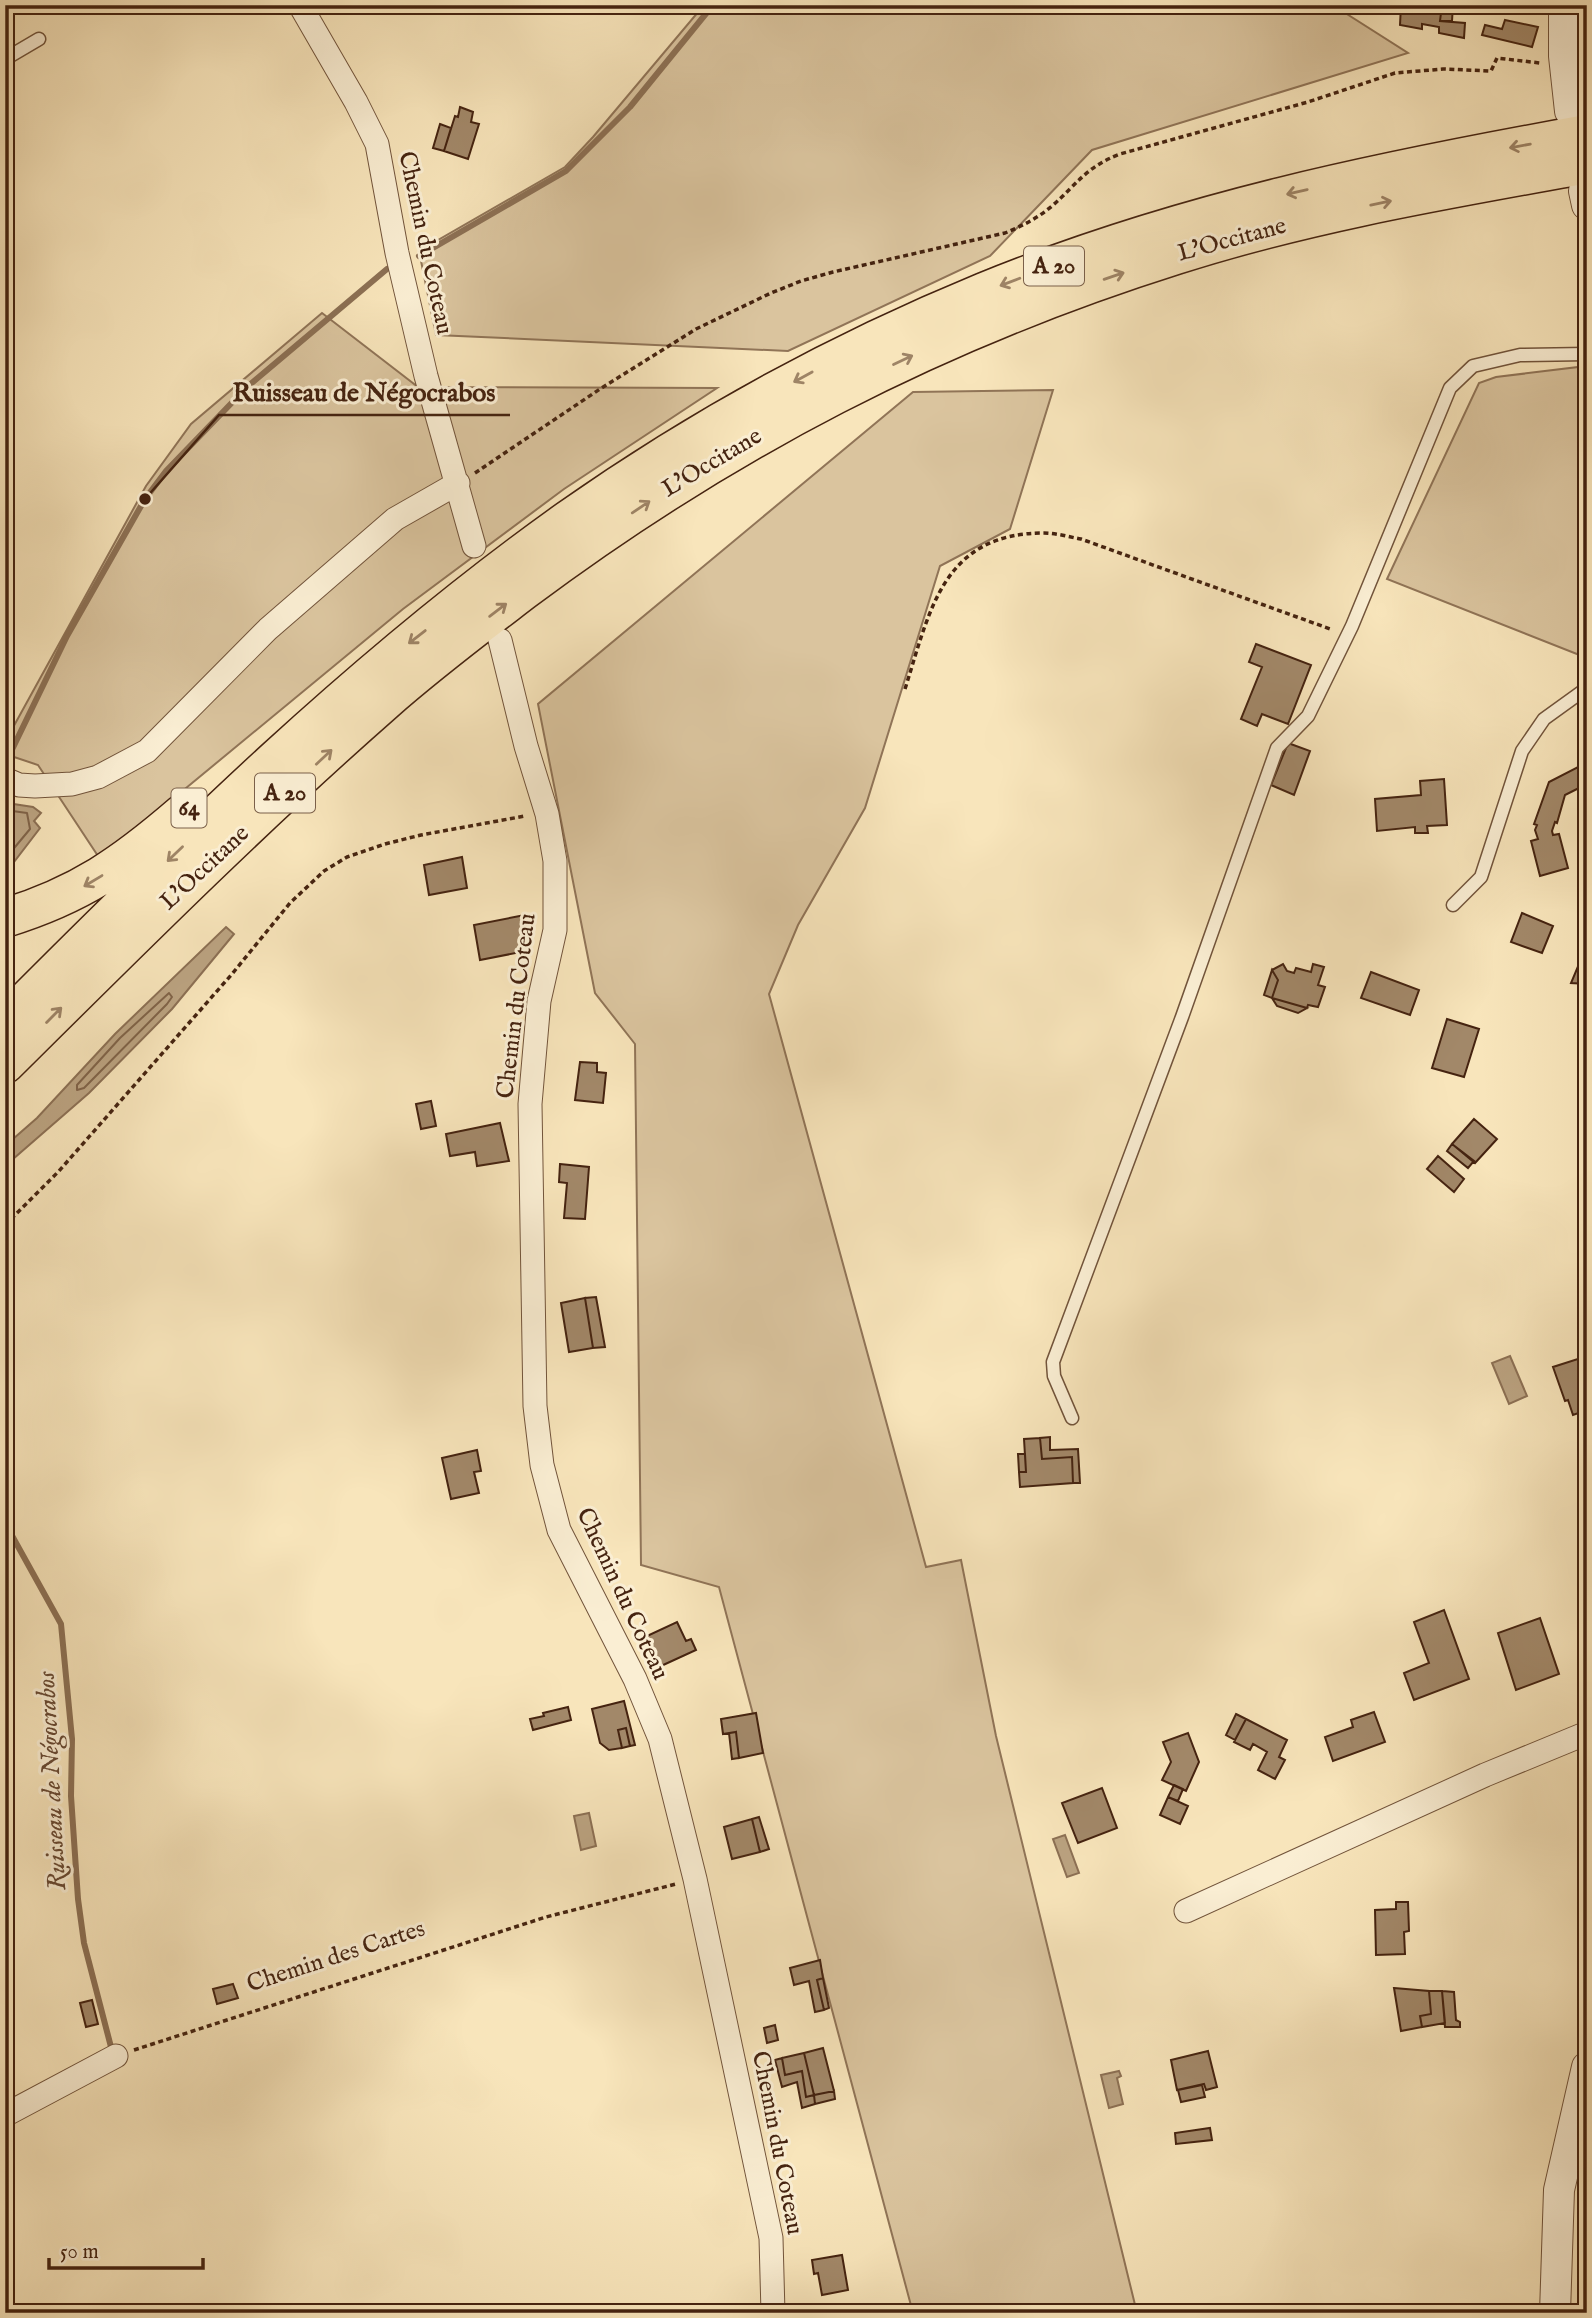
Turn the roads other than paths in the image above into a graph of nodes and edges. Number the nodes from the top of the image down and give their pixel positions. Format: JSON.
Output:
{"nodes":[{"id":1,"x":300,"y":5,"type":"edge"},
{"id":2,"x":1564,"y":5,"type":"edge"},
{"id":3,"x":39,"y":39,"type":"dead end"},
{"id":4,"x":5,"y":59,"type":"edge"},
{"id":5,"x":1578,"y":122,"type":"edge"},
{"id":6,"x":1586,"y":187,"type":"edge"},
{"id":7,"x":1587,"y":354,"type":"edge"},
{"id":8,"x":458,"y":483,"type":"junction"},
{"id":9,"x":474,"y":546,"type":"dead end"},
{"id":10,"x":500,"y":640,"type":"dead end"},
{"id":11,"x":364,"y":680,"type":"junction"},
{"id":12,"x":1587,"y":688,"type":"edge"},
{"id":13,"x":5,"y":779,"type":"edge"},
{"id":14,"x":1453,"y":905,"type":"dead end"},
{"id":15,"x":5,"y":918,"type":"edge"},
{"id":16,"x":5,"y":1022,"type":"edge"},
{"id":17,"x":5,"y":1064,"type":"edge"},
{"id":18,"x":1072,"y":1418,"type":"dead end"},
{"id":19,"x":1587,"y":1733,"type":"edge"},
{"id":20,"x":1186,"y":1912,"type":"dead end"},
{"id":21,"x":116,"y":2056,"type":"road end"},
{"id":22,"x":1587,"y":2067,"type":"edge"},
{"id":23,"x":5,"y":2115,"type":"edge"},
{"id":24,"x":774,"y":2313,"type":"edge"},
{"id":25,"x":1555,"y":2313,"type":"edge"}],
"edges":[{"from":1,"to":8,"type":"street","name":"Chemin du Coteau"},
{"from":2,"to":5,"type":"street"},
{"from":3,"to":4,"type":"lane"},
{"from":5,"to":11,"type":"highway","name":"L'Occitane","number":"A 20","one_way":true},
{"from":17,"to":6,"type":"highway","name":"L'Occitane","number":"A 20","one_way":true},
{"from":7,"to":18,"type":"lane"},
{"from":8,"to":9,"type":"street","name":"Chemin du Coteau"},
{"from":8,"to":13,"type":"street"},
{"from":10,"to":24,"type":"street","name":"Chemin du Coteau"},
{"from":11,"to":15,"type":"highway","number":"64","one_way":true},
{"from":11,"to":16,"type":"highway","name":"L'Occitane","number":"A 20","one_way":true},
{"from":12,"to":14,"type":"lane"},
{"from":19,"to":20,"type":"street"},
{"from":21,"to":23,"type":"street"},
{"from":22,"to":25,"type":"street"}]}
